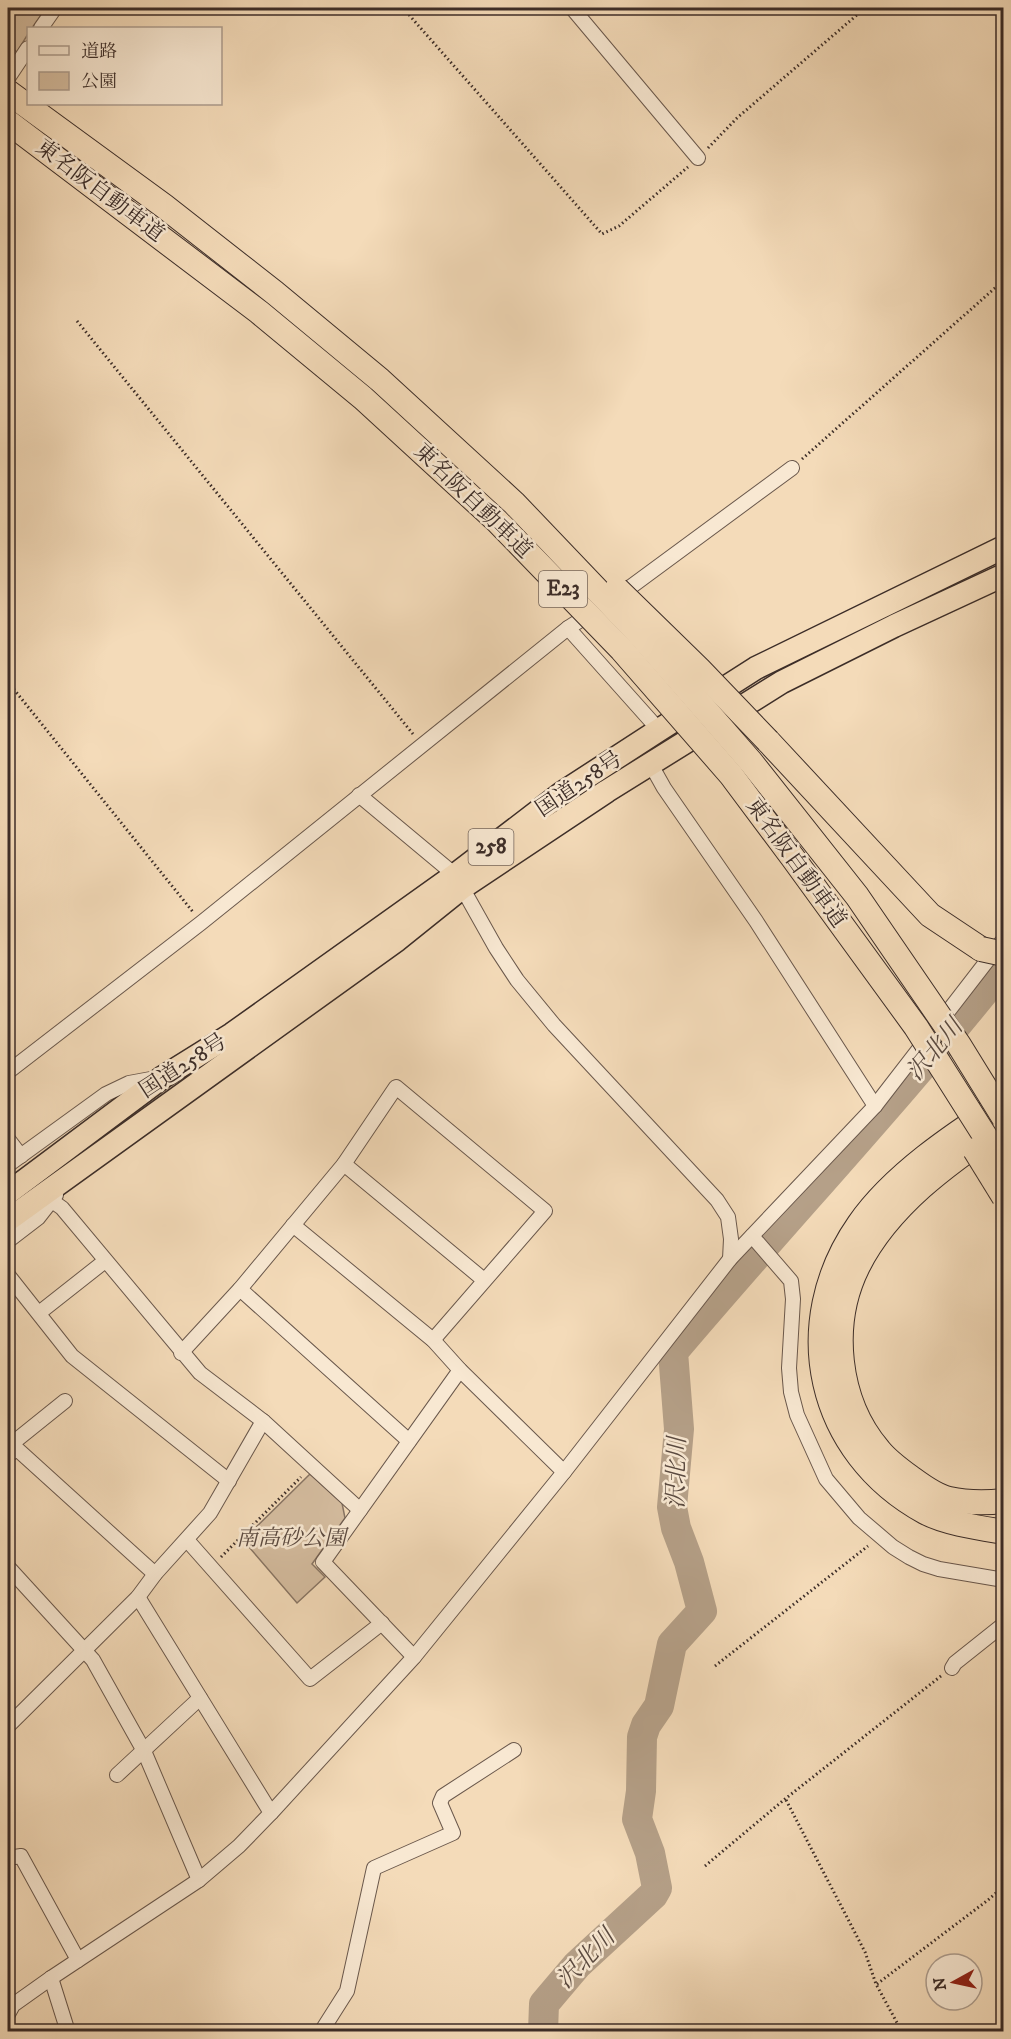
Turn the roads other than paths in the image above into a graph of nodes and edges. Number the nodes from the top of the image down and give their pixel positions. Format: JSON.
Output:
{"nodes":[{"id":1,"x":55,"y":8,"type":"edge"},
{"id":2,"x":572,"y":8,"type":"edge"},
{"id":3,"x":42,"y":27,"type":"edge"},
{"id":4,"x":27,"y":50,"type":"edge"},
{"id":5,"x":8,"y":78,"type":"edge"},
{"id":6,"x":8,"y":92,"type":"edge"},
{"id":7,"x":8,"y":122,"type":"edge"},
{"id":8,"x":698,"y":158,"type":"road end"},
{"id":9,"x":792,"y":468,"type":"road end"},
{"id":10,"x":514,"y":503,"type":"junction"},
{"id":11,"x":1004,"y":548,"type":"edge"},
{"id":12,"x":1004,"y":575,"type":"edge"},
{"id":13,"x":568,"y":628,"type":"junction"},
{"id":14,"x":659,"y":730,"type":"junction"},
{"id":15,"x":650,"y":763,"type":"junction"},
{"id":16,"x":359,"y":795,"type":"junction"},
{"id":17,"x":459,"y":881,"type":"junction"},
{"id":18,"x":1004,"y":939,"type":"edge"},
{"id":19,"x":992,"y":951,"type":"edge"},
{"id":20,"x":865,"y":957,"type":"junction"},
{"id":21,"x":8,"y":1072,"type":"edge"},
{"id":22,"x":163,"y":1077,"type":"junction"},
{"id":23,"x":1004,"y":1102,"type":"edge"},
{"id":24,"x":875,"y":1106,"type":"junction"},
{"id":25,"x":1004,"y":1118,"type":"edge"},
{"id":26,"x":1004,"y":1125,"type":"edge"},
{"id":27,"x":8,"y":1139,"type":"edge"},
{"id":28,"x":21,"y":1156,"type":"junction"},
{"id":29,"x":344,"y":1164,"type":"junction"},
{"id":30,"x":8,"y":1165,"type":"edge"},
{"id":31,"x":1004,"y":1166,"type":"edge"},
{"id":32,"x":66,"y":1178,"type":"junction"},
{"id":33,"x":8,"y":1193,"type":"edge"},
{"id":34,"x":1004,"y":1197,"type":"edge"},
{"id":35,"x":52,"y":1201,"type":"junction"},
{"id":36,"x":8,"y":1220,"type":"edge"},
{"id":37,"x":293,"y":1225,"type":"junction"},
{"id":38,"x":754,"y":1239,"type":"junction"},
{"id":39,"x":8,"y":1241,"type":"edge"},
{"id":40,"x":730,"y":1259,"type":"junction"},
{"id":41,"x":105,"y":1261,"type":"junction"},
{"id":42,"x":8,"y":1275,"type":"edge"},
{"id":43,"x":484,"y":1280,"type":"junction"},
{"id":44,"x":240,"y":1289,"type":"junction"},
{"id":45,"x":39,"y":1313,"type":"junction"},
{"id":46,"x":433,"y":1340,"type":"junction"},
{"id":47,"x":181,"y":1353,"type":"junction"},
{"id":48,"x":460,"y":1370,"type":"junction"},
{"id":49,"x":65,"y":1401,"type":"dead end"},
{"id":50,"x":263,"y":1421,"type":"junction"},
{"id":51,"x":409,"y":1441,"type":"junction"},
{"id":52,"x":11,"y":1444,"type":"edge"},
{"id":53,"x":564,"y":1472,"type":"junction"},
{"id":54,"x":229,"y":1481,"type":"junction"},
{"id":55,"x":1004,"y":1501,"type":"edge"},
{"id":56,"x":360,"y":1510,"type":"junction"},
{"id":57,"x":1004,"y":1532,"type":"edge"},
{"id":58,"x":187,"y":1540,"type":"junction"},
{"id":59,"x":8,"y":1567,"type":"edge"},
{"id":60,"x":155,"y":1574,"type":"junction"},
{"id":61,"x":1004,"y":1580,"type":"edge"},
{"id":62,"x":138,"y":1597,"type":"junction"},
{"id":63,"x":381,"y":1623,"type":"junction"},
{"id":64,"x":1004,"y":1624,"type":"edge"},
{"id":65,"x":85,"y":1649,"type":"junction"},
{"id":66,"x":414,"y":1657,"type":"junction"},
{"id":67,"x":952,"y":1668,"type":"road end"},
{"id":68,"x":200,"y":1698,"type":"junction"},
{"id":69,"x":8,"y":1726,"type":"edge"},
{"id":70,"x":514,"y":1750,"type":"dead end"},
{"id":71,"x":144,"y":1751,"type":"junction"},
{"id":72,"x":117,"y":1775,"type":"dead end"},
{"id":73,"x":271,"y":1813,"type":"junction"},
{"id":74,"x":8,"y":1858,"type":"edge"},
{"id":75,"x":198,"y":1880,"type":"junction"},
{"id":76,"x":78,"y":1959,"type":"junction"},
{"id":77,"x":51,"y":1978,"type":"junction"},
{"id":78,"x":9,"y":2005,"type":"edge"},
{"id":79,"x":68,"y":2031,"type":"edge"},
{"id":80,"x":321,"y":2031,"type":"edge"}],
"edges":[{"from":1,"to":3,"type":"street"},
{"from":2,"to":8,"type":"street"},
{"from":4,"to":5,"type":"street"},
{"from":6,"to":10,"type":"highway","name":"東名阪自動車道","number":"E23","bridge":true},
{"from":7,"to":20,"type":"highway","name":"東名阪自動車道","number":"E23","bridge":true},
{"from":9,"to":13,"type":"street"},
{"from":10,"to":19,"type":"highway","bridge":true},
{"from":10,"to":25,"type":"highway","name":"東名阪自動車道","number":"E23","bridge":true},
{"from":11,"to":14,"type":"highway","name":"国道258号","number":"258"},
{"from":12,"to":15,"type":"highway","name":"国道258号","number":"258"},
{"from":13,"to":14,"type":"street"},
{"from":13,"to":16,"type":"street"},
{"from":14,"to":17,"type":"highway","name":"国道258号","number":"258"},
{"from":15,"to":17,"type":"highway","name":"国道258号","number":"258"},
{"from":15,"to":24,"type":"street"},
{"from":16,"to":17,"type":"street"},
{"from":16,"to":21,"type":"street"},
{"from":17,"to":22,"type":"highway","name":"国道258号","number":"258"},
{"from":17,"to":32,"type":"highway","name":"国道258号","number":"258"},
{"from":17,"to":40,"type":"street"},
{"from":18,"to":24,"type":"street"},
{"from":20,"to":31,"type":"highway","name":"東名阪自動車道","number":"E23","bridge":true},
{"from":20,"to":34,"type":"highway","bridge":true},
{"from":22,"to":28,"type":"street"},
{"from":22,"to":33,"type":"highway","name":"国道258号","number":"258"},
{"from":23,"to":57,"type":"highway"},
{"from":24,"to":38,"type":"street"},
{"from":26,"to":55,"type":"highway"},
{"from":27,"to":28,"type":"street"},
{"from":28,"to":30,"type":"street"},
{"from":29,"to":37,"type":"street"},
{"from":29,"to":43,"type":"street"},
{"from":29,"to":43,"type":"street"},
{"from":32,"to":35,"type":"street"},
{"from":32,"to":36,"type":"highway","name":"国道258号","number":"258"},
{"from":35,"to":39,"type":"street"},
{"from":35,"to":41,"type":"street"},
{"from":37,"to":44,"type":"street"},
{"from":37,"to":46,"type":"street"},
{"from":38,"to":40,"type":"street"},
{"from":38,"to":61,"type":"street"},
{"from":40,"to":53,"type":"street"},
{"from":41,"to":45,"type":"street"},
{"from":41,"to":47,"type":"street"},
{"from":42,"to":45,"type":"street"},
{"from":43,"to":46,"type":"street"},
{"from":44,"to":47,"type":"street"},
{"from":44,"to":51,"type":"street"},
{"from":45,"to":54,"type":"street"},
{"from":46,"to":48,"type":"street"},
{"from":47,"to":50,"type":"street"},
{"from":48,"to":51,"type":"street"},
{"from":48,"to":53,"type":"street"},
{"from":49,"to":52,"type":"street"},
{"from":50,"to":54,"type":"street"},
{"from":50,"to":56,"type":"street"},
{"from":51,"to":56,"type":"street"},
{"from":52,"to":60,"type":"street"},
{"from":53,"to":66,"type":"street"},
{"from":54,"to":58,"type":"street"},
{"from":56,"to":63,"type":"street"},
{"from":58,"to":60,"type":"street"},
{"from":58,"to":63,"type":"street"},
{"from":59,"to":65,"type":"street"},
{"from":60,"to":62,"type":"street"},
{"from":62,"to":65,"type":"street"},
{"from":62,"to":68,"type":"street"},
{"from":63,"to":66,"type":"street"},
{"from":64,"to":67,"type":"street"},
{"from":65,"to":69,"type":"street"},
{"from":65,"to":71,"type":"street"},
{"from":66,"to":73,"type":"street"},
{"from":68,"to":71,"type":"street"},
{"from":68,"to":73,"type":"street"},
{"from":70,"to":80,"type":"street"},
{"from":71,"to":72,"type":"street"},
{"from":71,"to":75,"type":"street"},
{"from":73,"to":75,"type":"street"},
{"from":74,"to":76,"type":"street"},
{"from":75,"to":76,"type":"street"},
{"from":76,"to":77,"type":"street"},
{"from":77,"to":78,"type":"street"},
{"from":77,"to":79,"type":"street"}]}
